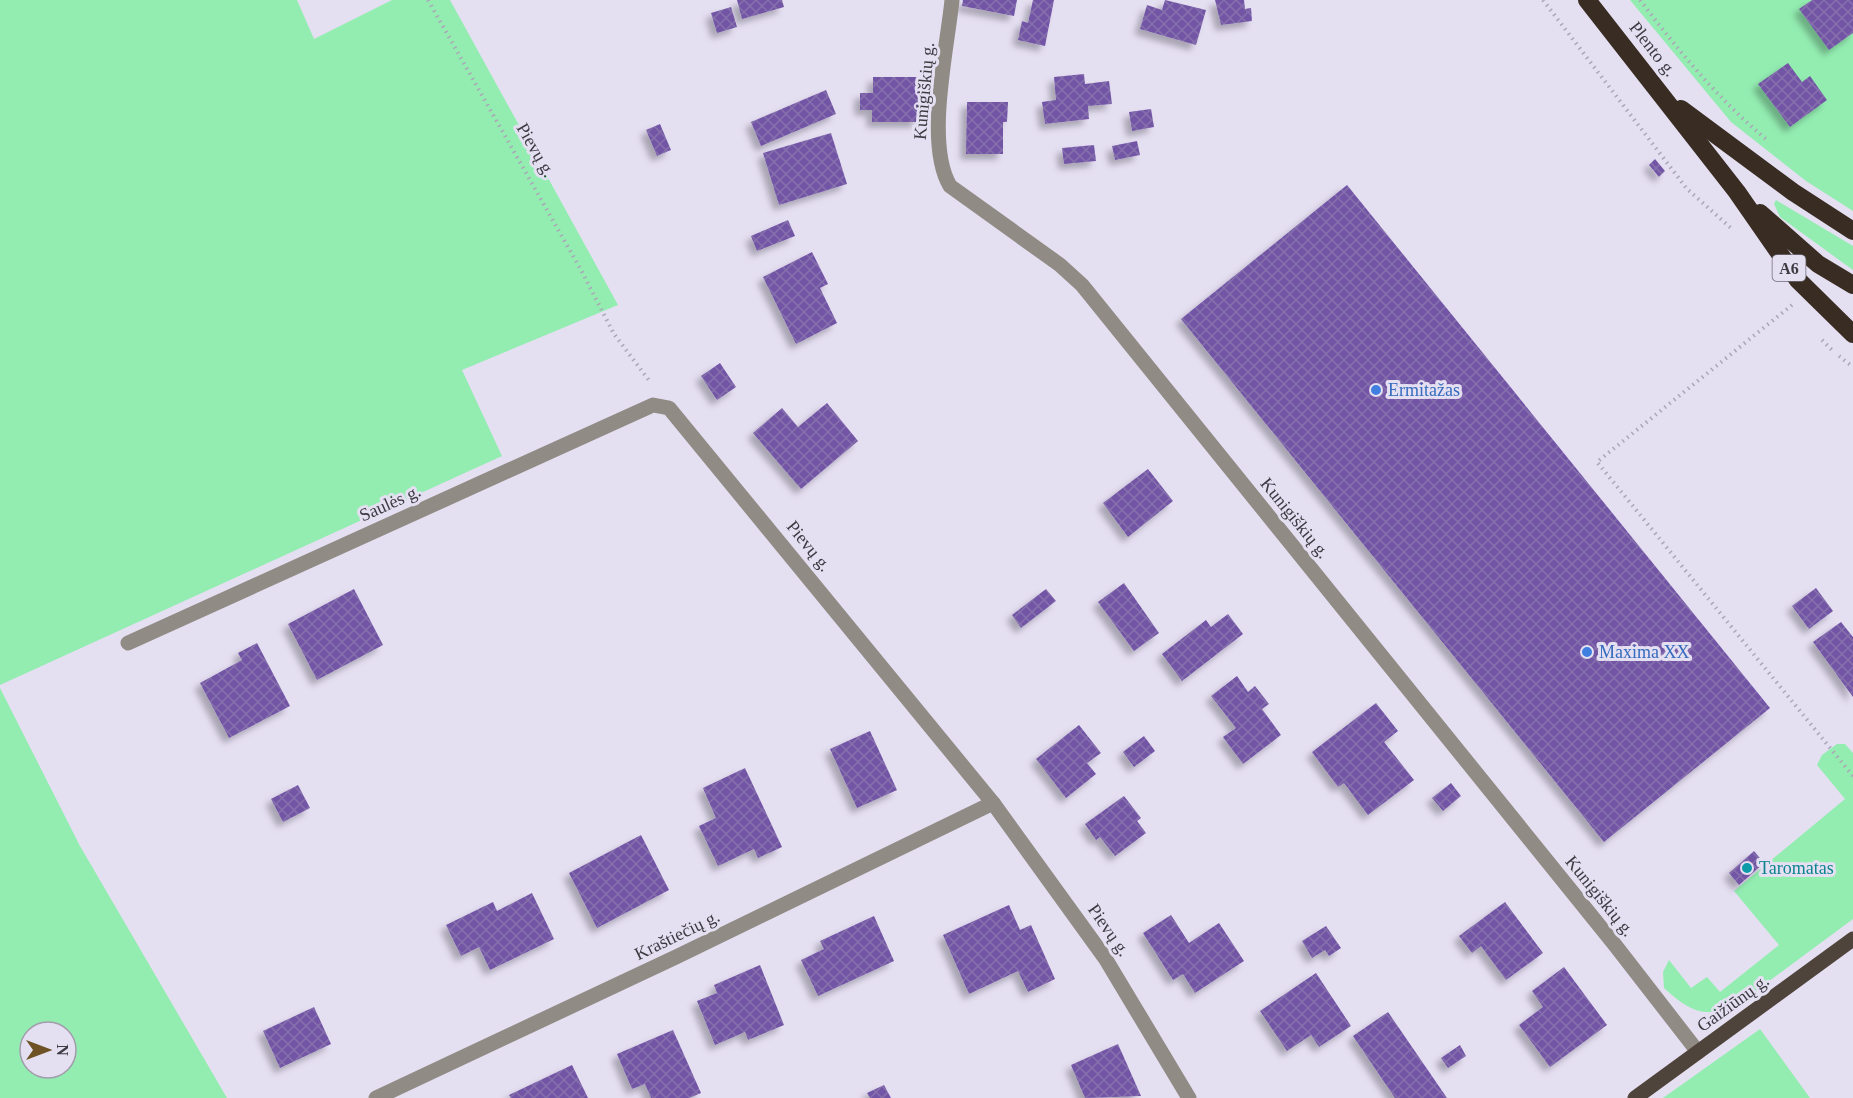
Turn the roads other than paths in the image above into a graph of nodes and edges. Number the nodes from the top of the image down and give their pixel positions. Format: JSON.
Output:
{"nodes":[{"id":1,"x":952,"y":0,"type":"edge"},
{"id":2,"x":1587,"y":0,"type":"edge"},
{"id":3,"x":1663,"y":96,"type":"junction"},
{"id":4,"x":1737,"y":192,"type":"junction"},
{"id":5,"x":1853,"y":231,"type":"edge"},
{"id":6,"x":1853,"y":285,"type":"edge"},
{"id":7,"x":1853,"y":334,"type":"edge"},
{"id":8,"x":669,"y":408,"type":"joint"},
{"id":9,"x":128,"y":643,"type":"dead end"},
{"id":10,"x":993,"y":803,"type":"junction"},
{"id":11,"x":1853,"y":939,"type":"edge"},
{"id":12,"x":1698,"y":1052,"type":"junction"},
{"id":13,"x":376,"y":1098,"type":"edge"},
{"id":14,"x":1189,"y":1098,"type":"edge"},
{"id":15,"x":1635,"y":1098,"type":"edge"}],
"edges":[{"from":1,"to":12,"type":"street","name":"Kunigiškių g."},
{"from":2,"to":3,"type":"highway","name":"Plento g.","number":"A6"},
{"from":3,"to":4,"type":"highway","number":"A6"},
{"from":3,"to":5,"type":"highway"},
{"from":4,"to":6,"type":"highway","number":"A6"},
{"from":4,"to":7,"type":"highway","number":"A6"},
{"from":8,"to":9,"type":"street","name":"Saulės g."},
{"from":8,"to":10,"type":"street","name":"Pievų g."},
{"from":10,"to":13,"type":"street","name":"Kraštiečių g."},
{"from":10,"to":14,"type":"street","name":"Pievų g."},
{"from":11,"to":12,"type":"main road","name":"Gaižiūnų g."},
{"from":12,"to":15,"type":"main road","name":"Gaižiūnų g."}]}
